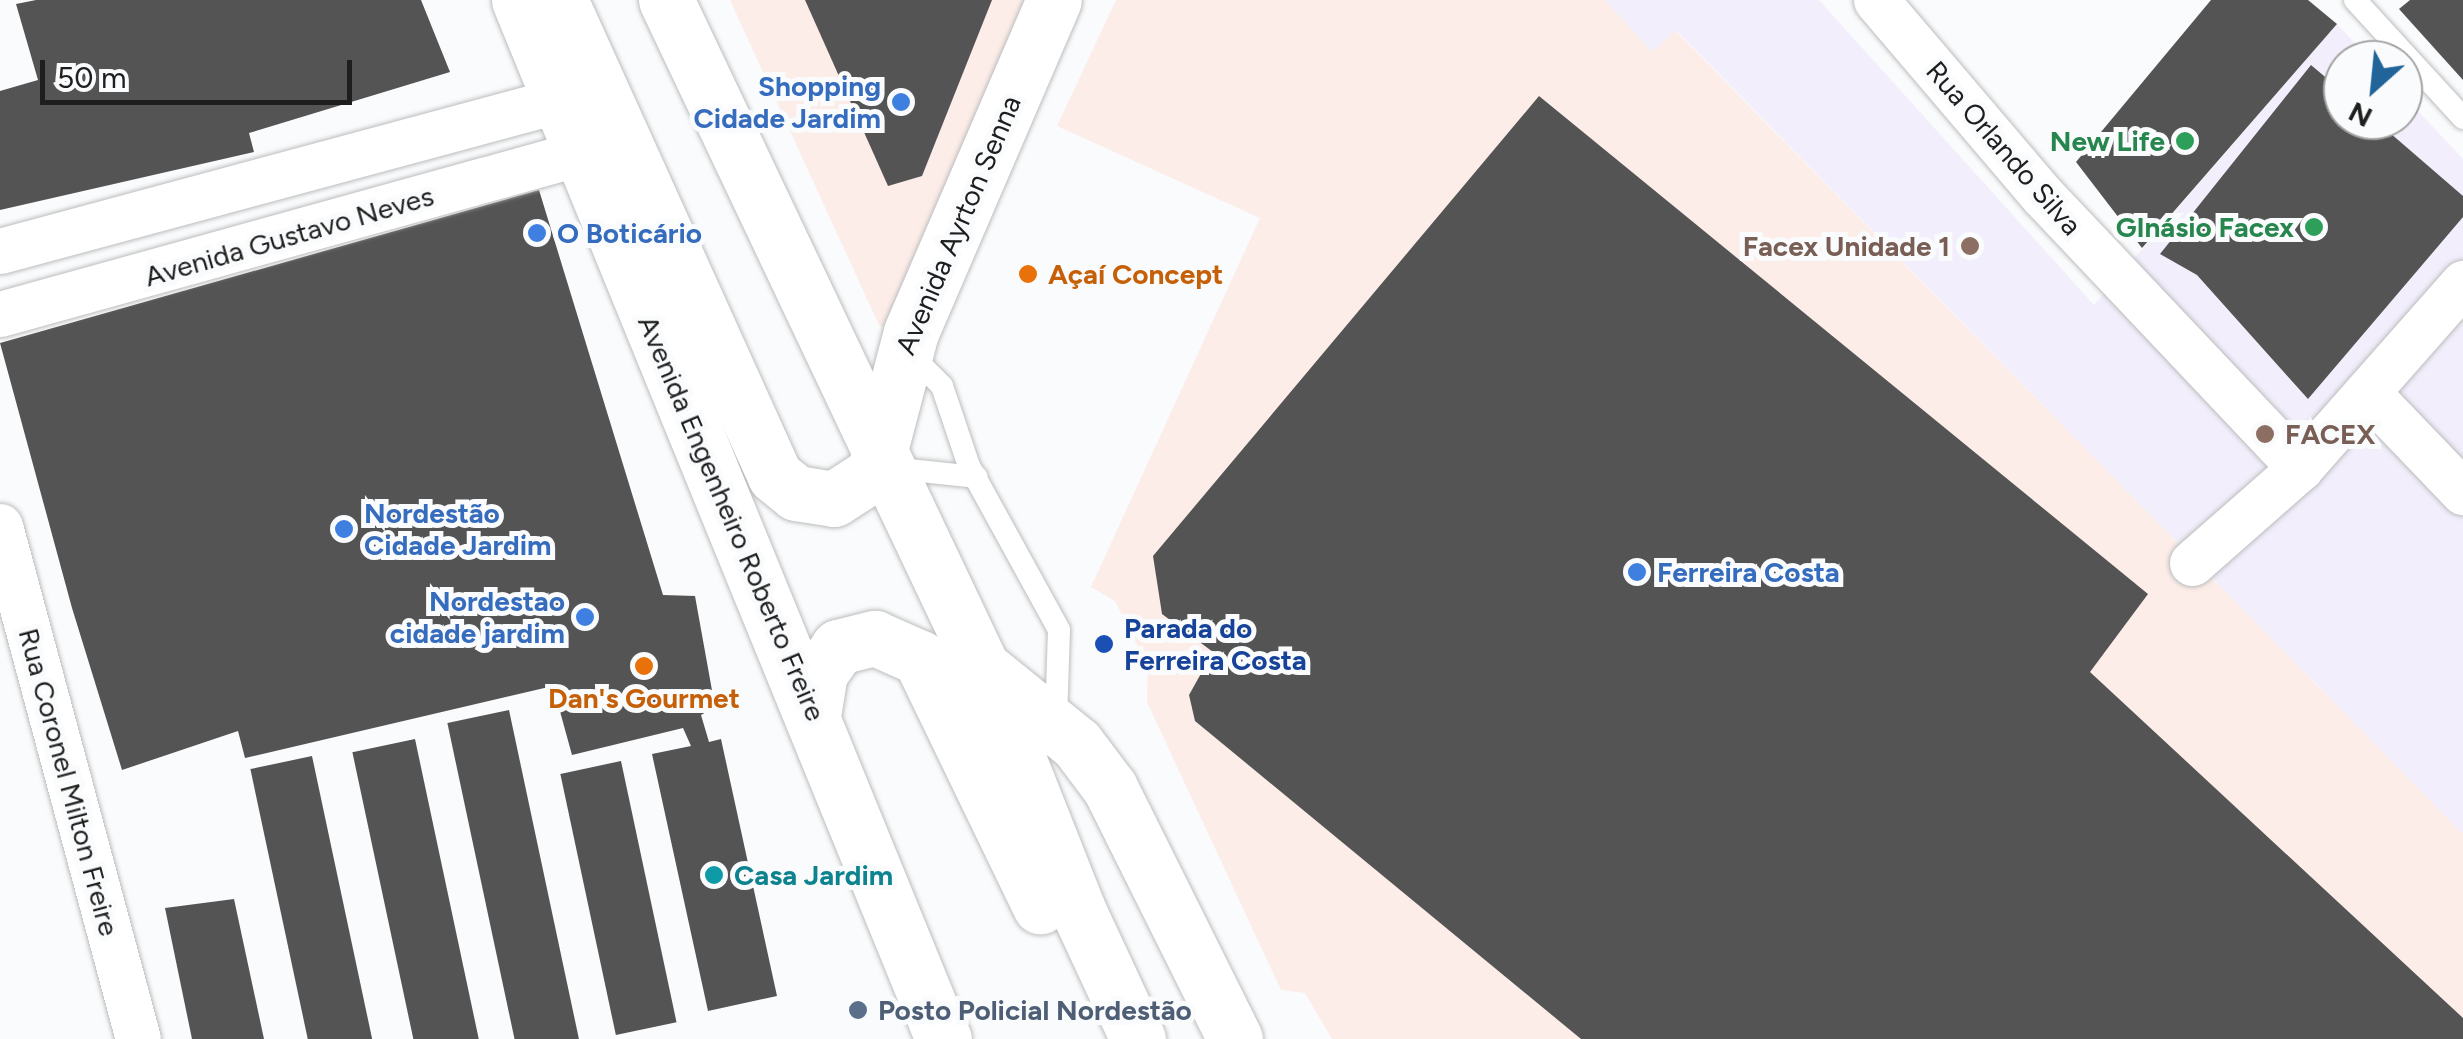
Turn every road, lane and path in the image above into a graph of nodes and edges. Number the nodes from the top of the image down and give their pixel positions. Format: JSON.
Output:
{"nodes":[{"id":1,"x":518,"y":0,"type":"edge"},
{"id":2,"x":560,"y":0,"type":"edge"},
{"id":3,"x":666,"y":0,"type":"edge"},
{"id":4,"x":1054,"y":0,"type":"edge"},
{"id":5,"x":1876,"y":0,"type":"edge"},
{"id":6,"x":2362,"y":2,"type":"edge"},
{"id":7,"x":556,"y":101,"type":"junction"},
{"id":8,"x":2463,"y":118,"type":"edge"},
{"id":9,"x":578,"y":154,"type":"junction"},
{"id":10,"x":245,"y":186,"type":"junction"},
{"id":11,"x":265,"y":244,"type":"junction"},
{"id":12,"x":0,"y":252,"type":"edge"},
{"id":13,"x":2463,"y":283,"type":"edge"},
{"id":14,"x":0,"y":314,"type":"edge"},
{"id":15,"x":905,"y":349,"type":"junction"},
{"id":16,"x":2368,"y":392,"type":"junction"},
{"id":17,"x":881,"y":462,"type":"junction"},
{"id":18,"x":2300,"y":468,"type":"junction"},
{"id":19,"x":977,"y":478,"type":"junction"},
{"id":20,"x":2463,"y":492,"type":"edge"},
{"id":21,"x":0,"y":526,"type":"edge"},
{"id":22,"x":2192,"y":563,"type":"dead end"},
{"id":23,"x":982,"y":667,"type":"junction"},
{"id":24,"x":814,"y":710,"type":"junction"},
{"id":25,"x":1056,"y":724,"type":"junction"},
{"id":26,"x":1136,"y":1036,"type":"edge"},
{"id":27,"x":941,"y":1038,"type":"edge"},
{"id":28,"x":138,"y":1039,"type":"edge"},
{"id":29,"x":1234,"y":1039,"type":"edge"}],
"edges":[{"from":1,"to":7,"type":"main road","name":"Avenida Engenheiro Roberto Freire"},
{"from":2,"to":17,"type":"main road"},
{"from":3,"to":17,"type":"main road"},
{"from":4,"to":15,"type":"main road","name":"Avenida Ayrton Senna"},
{"from":5,"to":18,"type":"street","name":"Rua Orlando Silva"},
{"from":6,"to":8,"type":"lane"},
{"from":7,"to":9,"type":"main road","name":"Avenida Engenheiro Roberto Freire"},
{"from":7,"to":10,"type":"street","name":"Avenida Gustavo Neves"},
{"from":9,"to":11,"type":"street","name":"Avenida Gustavo Neves"},
{"from":9,"to":24,"type":"main road","name":"Avenida Engenheiro Roberto Freire"},
{"from":10,"to":11,"type":"street"},
{"from":10,"to":12,"type":"street","name":"Avenida Gustavo Neves"},
{"from":11,"to":14,"type":"street","name":"Avenida Gustavo Neves"},
{"from":13,"to":16,"type":"street"},
{"from":15,"to":17,"type":"main road","name":"Avenida Ayrton Senna"},
{"from":15,"to":19,"type":"lane"},
{"from":16,"to":18,"type":"street"},
{"from":16,"to":20,"type":"street"},
{"from":17,"to":19,"type":"lane"},
{"from":17,"to":23,"type":"main road"},
{"from":18,"to":22,"type":"street"},
{"from":19,"to":25,"type":"lane"},
{"from":21,"to":28,"type":"street","name":"Rua Coronel Milton Freire"},
{"from":23,"to":25,"type":"main road"},
{"from":23,"to":26,"type":"main road"},
{"from":24,"to":26,"type":"main road"},
{"from":24,"to":27,"type":"main road","name":"Avenida Engenheiro Roberto Freire"},
{"from":25,"to":29,"type":"main road"}]}
